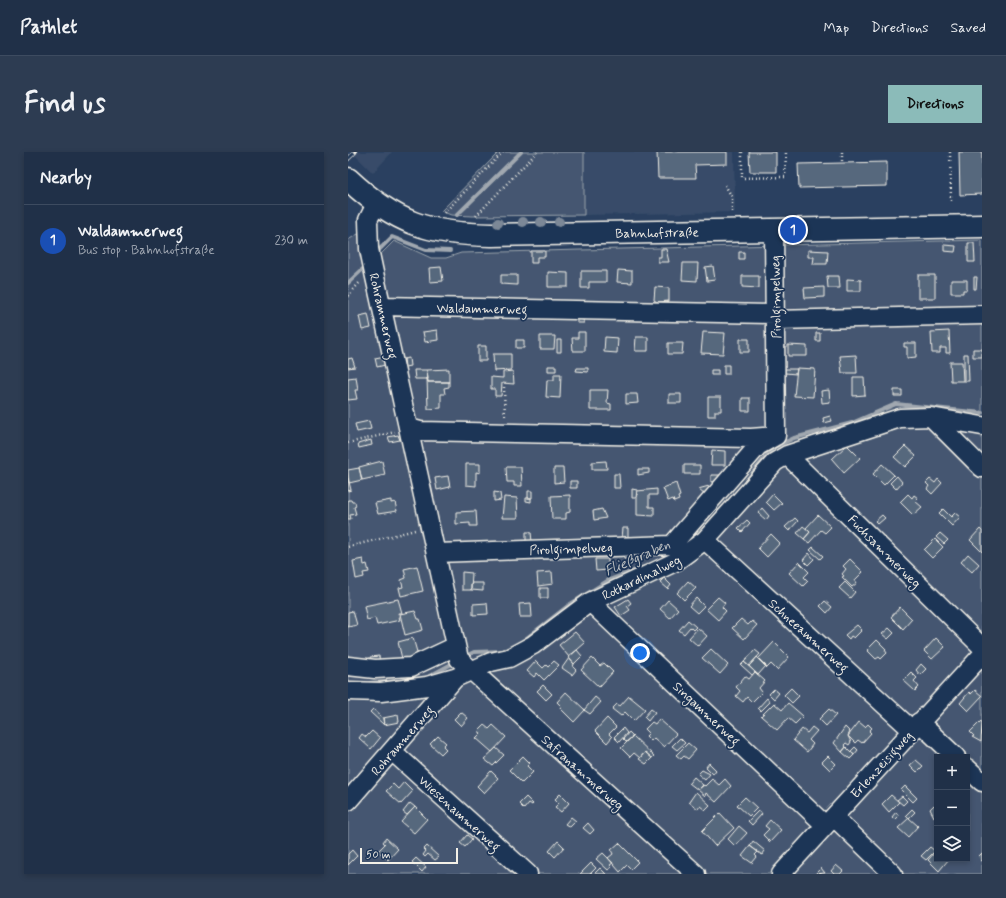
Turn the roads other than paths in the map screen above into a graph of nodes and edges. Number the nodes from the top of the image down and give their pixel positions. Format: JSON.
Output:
{"nodes":[{"id":1,"x":348,"y":179,"type":"edge"},
{"id":2,"x":376,"y":204,"type":"junction"},
{"id":3,"x":982,"y":226,"type":"edge"},
{"id":4,"x":774,"y":230,"type":"junction"},
{"id":5,"x":382,"y":306,"type":"junction"},
{"id":6,"x":982,"y":315,"type":"edge"},
{"id":7,"x":775,"y":317,"type":"junction"},
{"id":8,"x":931,"y":417,"type":"junction"},
{"id":9,"x":982,"y":426,"type":"edge"},
{"id":10,"x":409,"y":428,"type":"junction"},
{"id":11,"x":776,"y":436,"type":"junction"},
{"id":12,"x":787,"y":455,"type":"junction"},
{"id":13,"x":982,"y":468,"type":"edge"},
{"id":14,"x":705,"y":540,"type":"junction"},
{"id":15,"x":437,"y":553,"type":"junction"},
{"id":16,"x":590,"y":602,"type":"junction"},
{"id":17,"x":456,"y":646,"type":"junction"},
{"id":18,"x":982,"y":647,"type":"edge"},
{"id":19,"x":982,"y":655,"type":"edge"},
{"id":20,"x":348,"y":666,"type":"edge"},
{"id":21,"x":463,"y":674,"type":"junction"},
{"id":22,"x":348,"y":691,"type":"edge"},
{"id":23,"x":916,"y":726,"type":"junction"},
{"id":24,"x":392,"y":752,"type":"junction"},
{"id":25,"x":952,"y":754,"type":"edge"},
{"id":26,"x":970,"y":771,"type":"edge"},
{"id":27,"x":982,"y":782,"type":"edge"},
{"id":28,"x":348,"y":801,"type":"edge"},
{"id":29,"x":830,"y":821,"type":"junction"},
{"id":30,"x":528,"y":874,"type":"edge"},
{"id":31,"x":696,"y":874,"type":"edge"},
{"id":32,"x":781,"y":874,"type":"edge"},
{"id":33,"x":893,"y":874,"type":"edge"}],
"edges":[{"from":1,"to":2,"type":"main road","name":"Bahnhofstraße"},
{"from":2,"to":4,"type":"main road","name":"Bahnhofstraße"},
{"from":2,"to":5,"type":"lane","name":"Rohrammerweg"},
{"from":3,"to":4,"type":"main road","name":"Bahnhofstraße"},
{"from":4,"to":7,"type":"lane","name":"Pirolgimpelweg"},
{"from":5,"to":7,"type":"lane","name":"Waldammerweg"},
{"from":5,"to":10,"type":"lane","name":"Rohrammerweg"},
{"from":6,"to":7,"type":"lane","name":"Waldammerweg"},
{"from":7,"to":11,"type":"lane","name":"Pirolgimpelweg"},
{"from":8,"to":9,"type":"lane","name":"Rotkardinalweg"},
{"from":8,"to":12,"type":"lane","name":"Rotkardinalweg"},
{"from":8,"to":13,"type":"lane"},
{"from":10,"to":11,"type":"lane"},
{"from":10,"to":15,"type":"lane","name":"Rohrammerweg"},
{"from":11,"to":15,"type":"lane","name":"Pirolgimpelweg"},
{"from":12,"to":14,"type":"lane","name":"Rotkardinalweg"},
{"from":12,"to":18,"type":"lane","name":"Fuchsammerweg"},
{"from":14,"to":16,"type":"lane","name":"Rotkardinalweg"},
{"from":14,"to":23,"type":"lane","name":"Schneeammerweg"},
{"from":15,"to":17,"type":"lane","name":"Rohrammerweg"},
{"from":16,"to":21,"type":"lane","name":"Rotkardinalweg"},
{"from":16,"to":29,"type":"lane","name":"Singammerweg"},
{"from":17,"to":20,"type":"lane"},
{"from":17,"to":21,"type":"lane","name":"Safranammerweg"},
{"from":19,"to":23,"type":"lane","name":"Erlenzeisigweg"},
{"from":21,"to":22,"type":"lane","name":"Rotkardinalweg"},
{"from":21,"to":24,"type":"lane","name":"Rohrammerweg"},
{"from":21,"to":31,"type":"lane","name":"Safranammerweg"},
{"from":23,"to":25,"type":"lane","name":"Schneeammerweg"},
{"from":23,"to":29,"type":"lane","name":"Erlenzeisigweg"},
{"from":24,"to":28,"type":"lane","name":"Rohrammerweg"},
{"from":24,"to":30,"type":"lane","name":"Wiesenammerweg"},
{"from":26,"to":27,"type":"lane"},
{"from":29,"to":32,"type":"lane","name":"Erlenzeisigweg"},
{"from":29,"to":33,"type":"lane","name":"Singammerweg"}]}
